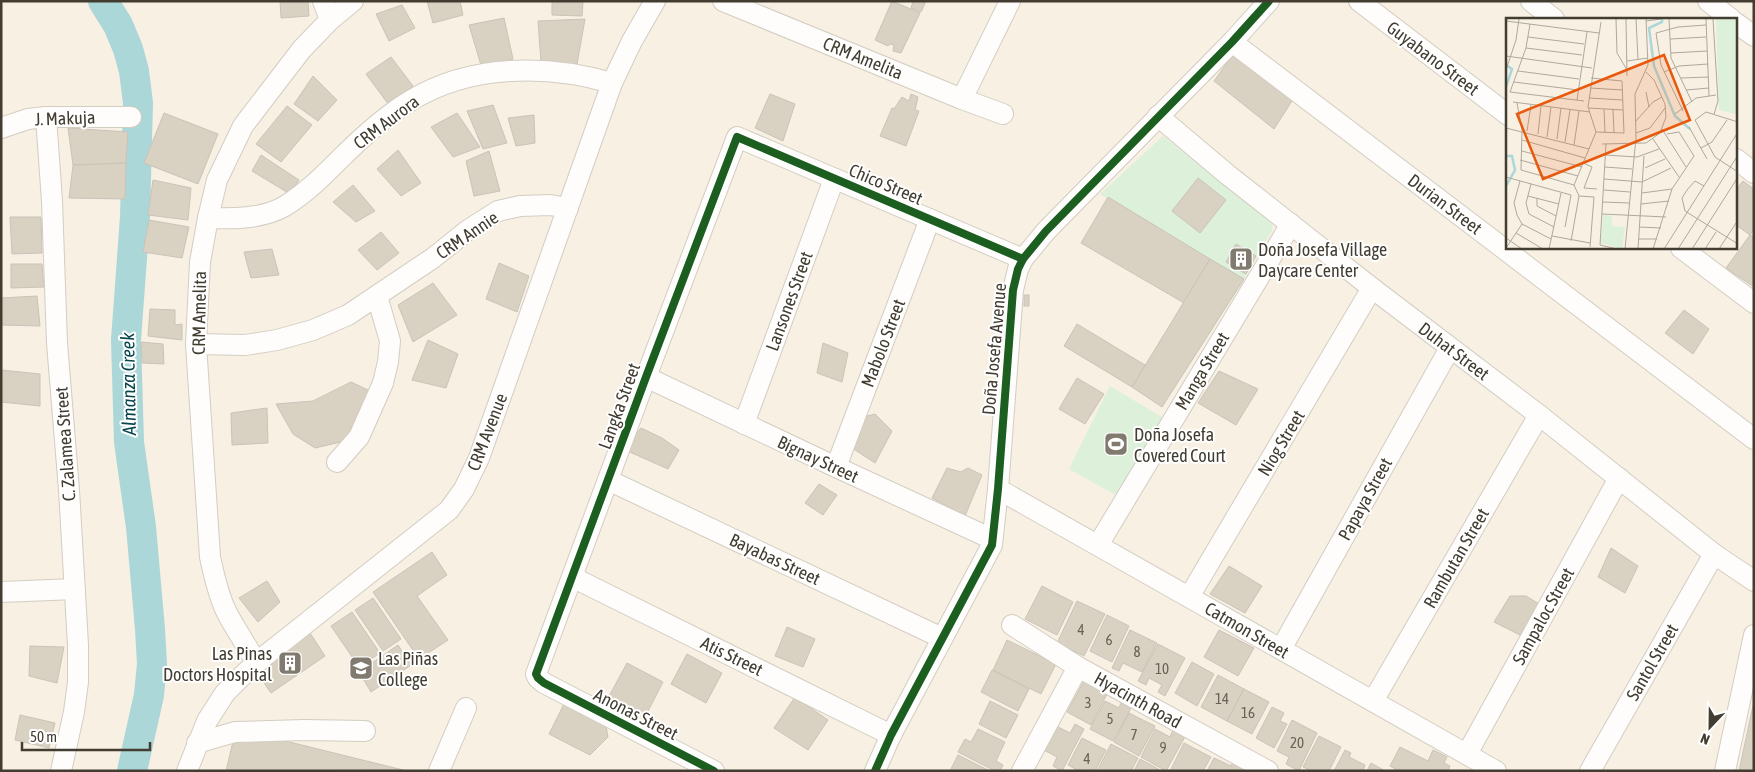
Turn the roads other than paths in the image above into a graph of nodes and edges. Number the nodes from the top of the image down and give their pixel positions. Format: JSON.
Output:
{"nodes":[{"id":1,"x":353,"y":1,"type":"edge"},
{"id":2,"x":655,"y":1,"type":"edge"},
{"id":3,"x":723,"y":1,"type":"edge"},
{"id":4,"x":1010,"y":1,"type":"edge"},
{"id":5,"x":1269,"y":1,"type":"edge"},
{"id":6,"x":1360,"y":1,"type":"edge"},
{"id":7,"x":1531,"y":1,"type":"edge"},
{"id":8,"x":1708,"y":1,"type":"edge"},
{"id":9,"x":327,"y":11,"type":"edge"},
{"id":10,"x":1553,"y":18,"type":"edge"},
{"id":11,"x":1730,"y":18,"type":"edge"},
{"id":12,"x":1738,"y":24,"type":"edge"},
{"id":13,"x":1754,"y":36,"type":"edge"},
{"id":14,"x":1232,"y":42,"type":"junction"},
{"id":15,"x":612,"y":83,"type":"junction"},
{"id":16,"x":962,"y":99,"type":"junction"},
{"id":17,"x":1506,"y":112,"type":"edge"},
{"id":18,"x":1003,"y":114,"type":"dead end"},
{"id":19,"x":1158,"y":116,"type":"junction"},
{"id":20,"x":46,"y":117,"type":"junction"},
{"id":21,"x":131,"y":117,"type":"dead end"},
{"id":22,"x":1,"y":128,"type":"edge"},
{"id":23,"x":737,"y":137,"type":"joint"},
{"id":24,"x":1738,"y":160,"type":"edge"},
{"id":25,"x":1754,"y":172,"type":"edge"},
{"id":26,"x":834,"y":178,"type":"junction"},
{"id":27,"x":568,"y":208,"type":"junction"},
{"id":28,"x":208,"y":218,"type":"junction"},
{"id":29,"x":930,"y":220,"type":"junction"},
{"id":30,"x":1291,"y":224,"type":"junction"},
{"id":31,"x":1682,"y":249,"type":"edge"},
{"id":32,"x":1022,"y":259,"type":"junction"},
{"id":33,"x":1372,"y":288,"type":"junction"},
{"id":34,"x":377,"y":296,"type":"junction"},
{"id":35,"x":1754,"y":303,"type":"edge"},
{"id":36,"x":196,"y":344,"type":"junction"},
{"id":37,"x":1450,"y":348,"type":"junction"},
{"id":38,"x":646,"y":377,"type":"junction"},
{"id":39,"x":1539,"y":415,"type":"junction"},
{"id":40,"x":744,"y":424,"type":"junction"},
{"id":41,"x":1754,"y":439,"type":"edge"},
{"id":42,"x":337,"y":462,"type":"dead end"},
{"id":43,"x":836,"y":467,"type":"junction"},
{"id":44,"x":1619,"y":478,"type":"junction"},
{"id":45,"x":608,"y":480,"type":"junction"},
{"id":46,"x":998,"y":489,"type":"junction"},
{"id":47,"x":992,"y":539,"type":"junction"},
{"id":48,"x":1098,"y":545,"type":"junction"},
{"id":49,"x":1714,"y":554,"type":"junction"},
{"id":50,"x":572,"y":577,"type":"junction"},
{"id":51,"x":1754,"y":581,"type":"edge"},
{"id":52,"x":74,"y":589,"type":"junction"},
{"id":53,"x":1,"y":592,"type":"edge"},
{"id":54,"x":1189,"y":597,"type":"junction"},
{"id":55,"x":1012,"y":625,"type":"dead end"},
{"id":56,"x":1754,"y":635,"type":"edge"},
{"id":57,"x":942,"y":638,"type":"junction"},
{"id":58,"x":1281,"y":649,"type":"junction"},
{"id":59,"x":256,"y":663,"type":"junction"},
{"id":60,"x":1078,"y":667,"type":"junction"},
{"id":61,"x":544,"y":683,"type":"joint"},
{"id":62,"x":1373,"y":701,"type":"junction"},
{"id":63,"x":466,"y":708,"type":"dead end"},
{"id":64,"x":365,"y":731,"type":"dead end"},
{"id":65,"x":891,"y":735,"type":"junction"},
{"id":66,"x":197,"y":743,"type":"junction"},
{"id":67,"x":1467,"y":754,"type":"junction"},
{"id":68,"x":442,"y":767,"type":"edge"},
{"id":69,"x":1028,"y":769,"type":"edge"},
{"id":70,"x":60,"y":771,"type":"edge"},
{"id":71,"x":187,"y":771,"type":"edge"},
{"id":72,"x":714,"y":771,"type":"edge"},
{"id":73,"x":875,"y":771,"type":"edge"},
{"id":74,"x":1268,"y":771,"type":"edge"},
{"id":75,"x":1496,"y":771,"type":"edge"},
{"id":76,"x":1590,"y":771,"type":"edge"},
{"id":77,"x":1725,"y":771,"type":"edge"}],
"edges":[{"from":1,"to":9,"type":"street","name":"CRM Amelita"},
{"from":2,"to":15,"type":"street","name":"CRM Avenue"},
{"from":3,"to":16,"type":"street","name":"CRM Amelita"},
{"from":4,"to":16,"type":"street"},
{"from":5,"to":14,"type":"street","name":"Doña Josefa Avenue"},
{"from":6,"to":17,"type":"street","name":"Guyabano Street"},
{"from":7,"to":10,"type":"street"},
{"from":8,"to":11,"type":"street"},
{"from":9,"to":28,"type":"street","name":"CRM Amelita"},
{"from":12,"to":13,"type":"street"},
{"from":14,"to":19,"type":"street","name":"Doña Josefa Avenue"},
{"from":14,"to":41,"type":"street","name":"Durian Street"},
{"from":15,"to":27,"type":"street","name":"CRM Avenue"},
{"from":15,"to":28,"type":"street","name":"CRM Aurora"},
{"from":16,"to":18,"type":"street","name":"CRM Amelita"},
{"from":19,"to":30,"type":"street","name":"Duhat Street"},
{"from":19,"to":32,"type":"street","name":"Doña Josefa Avenue"},
{"from":20,"to":21,"type":"street","name":"J. Makuja"},
{"from":20,"to":22,"type":"street","name":"J. Makuja"},
{"from":20,"to":52,"type":"street","name":"C. Zalamea Street"},
{"from":23,"to":26,"type":"street","name":"Chico Street"},
{"from":23,"to":38,"type":"street","name":"Langka Street"},
{"from":24,"to":25,"type":"street"},
{"from":26,"to":29,"type":"street","name":"Chico Street"},
{"from":26,"to":40,"type":"street","name":"Lansones Street"},
{"from":27,"to":34,"type":"street","name":"CRM Annie"},
{"from":27,"to":59,"type":"street","name":"CRM Avenue"},
{"from":28,"to":36,"type":"street","name":"CRM Amelita"},
{"from":29,"to":32,"type":"street","name":"Chico Street"},
{"from":29,"to":43,"type":"street","name":"Mabolo Street"},
{"from":30,"to":33,"type":"street","name":"Duhat Street"},
{"from":30,"to":48,"type":"street","name":"Manga Street"},
{"from":31,"to":35,"type":"street"},
{"from":32,"to":46,"type":"street","name":"Doña Josefa Avenue"},
{"from":33,"to":37,"type":"street","name":"Duhat Street"},
{"from":33,"to":54,"type":"street","name":"Niog Street"},
{"from":34,"to":36,"type":"street","name":"CRM Annie"},
{"from":34,"to":42,"type":"street"},
{"from":36,"to":59,"type":"street","name":"CRM Amelita"},
{"from":37,"to":39,"type":"street","name":"Duhat Street"},
{"from":37,"to":58,"type":"street","name":"Papaya Street"},
{"from":38,"to":40,"type":"street","name":"Bignay Street"},
{"from":38,"to":45,"type":"street","name":"Langka Street"},
{"from":39,"to":44,"type":"street","name":"Duhat Street"},
{"from":39,"to":62,"type":"street","name":"Rambutan Street"},
{"from":40,"to":43,"type":"street","name":"Bignay Street"},
{"from":43,"to":47,"type":"street","name":"Bignay Street"},
{"from":44,"to":49,"type":"street","name":"Duhat Street"},
{"from":44,"to":67,"type":"street","name":"Sampaloc Street"},
{"from":45,"to":50,"type":"street","name":"Langka Street"},
{"from":45,"to":57,"type":"street","name":"Bayabas Street"},
{"from":46,"to":47,"type":"street","name":"Doña Josefa Avenue"},
{"from":46,"to":48,"type":"street","name":"Catmon Street"},
{"from":47,"to":57,"type":"street","name":"Doña Josefa Avenue"},
{"from":48,"to":54,"type":"street","name":"Catmon Street"},
{"from":49,"to":51,"type":"street","name":"Duhat Street"},
{"from":49,"to":76,"type":"street","name":"Santol Street"},
{"from":50,"to":61,"type":"street","name":"Langka Street"},
{"from":50,"to":65,"type":"street","name":"Atis Street"},
{"from":52,"to":53,"type":"street"},
{"from":52,"to":70,"type":"street","name":"C. Zalamea Street"},
{"from":54,"to":58,"type":"street","name":"Catmon Street"},
{"from":55,"to":60,"type":"street","name":"Hyacinth Road"},
{"from":56,"to":77,"type":"street"},
{"from":57,"to":65,"type":"street","name":"Doña Josefa Avenue"},
{"from":58,"to":62,"type":"street","name":"Catmon Street"},
{"from":59,"to":66,"type":"street","name":"CRM Avenue"},
{"from":60,"to":69,"type":"street"},
{"from":60,"to":74,"type":"street","name":"Hyacinth Road"},
{"from":61,"to":72,"type":"street","name":"Anonas Street"},
{"from":62,"to":67,"type":"street","name":"Catmon Street"},
{"from":63,"to":68,"type":"street"},
{"from":64,"to":66,"type":"street"},
{"from":65,"to":73,"type":"street","name":"Doña Josefa Avenue"},
{"from":66,"to":71,"type":"street","name":"CRM Avenue"},
{"from":67,"to":75,"type":"street","name":"Catmon Street"}]}
